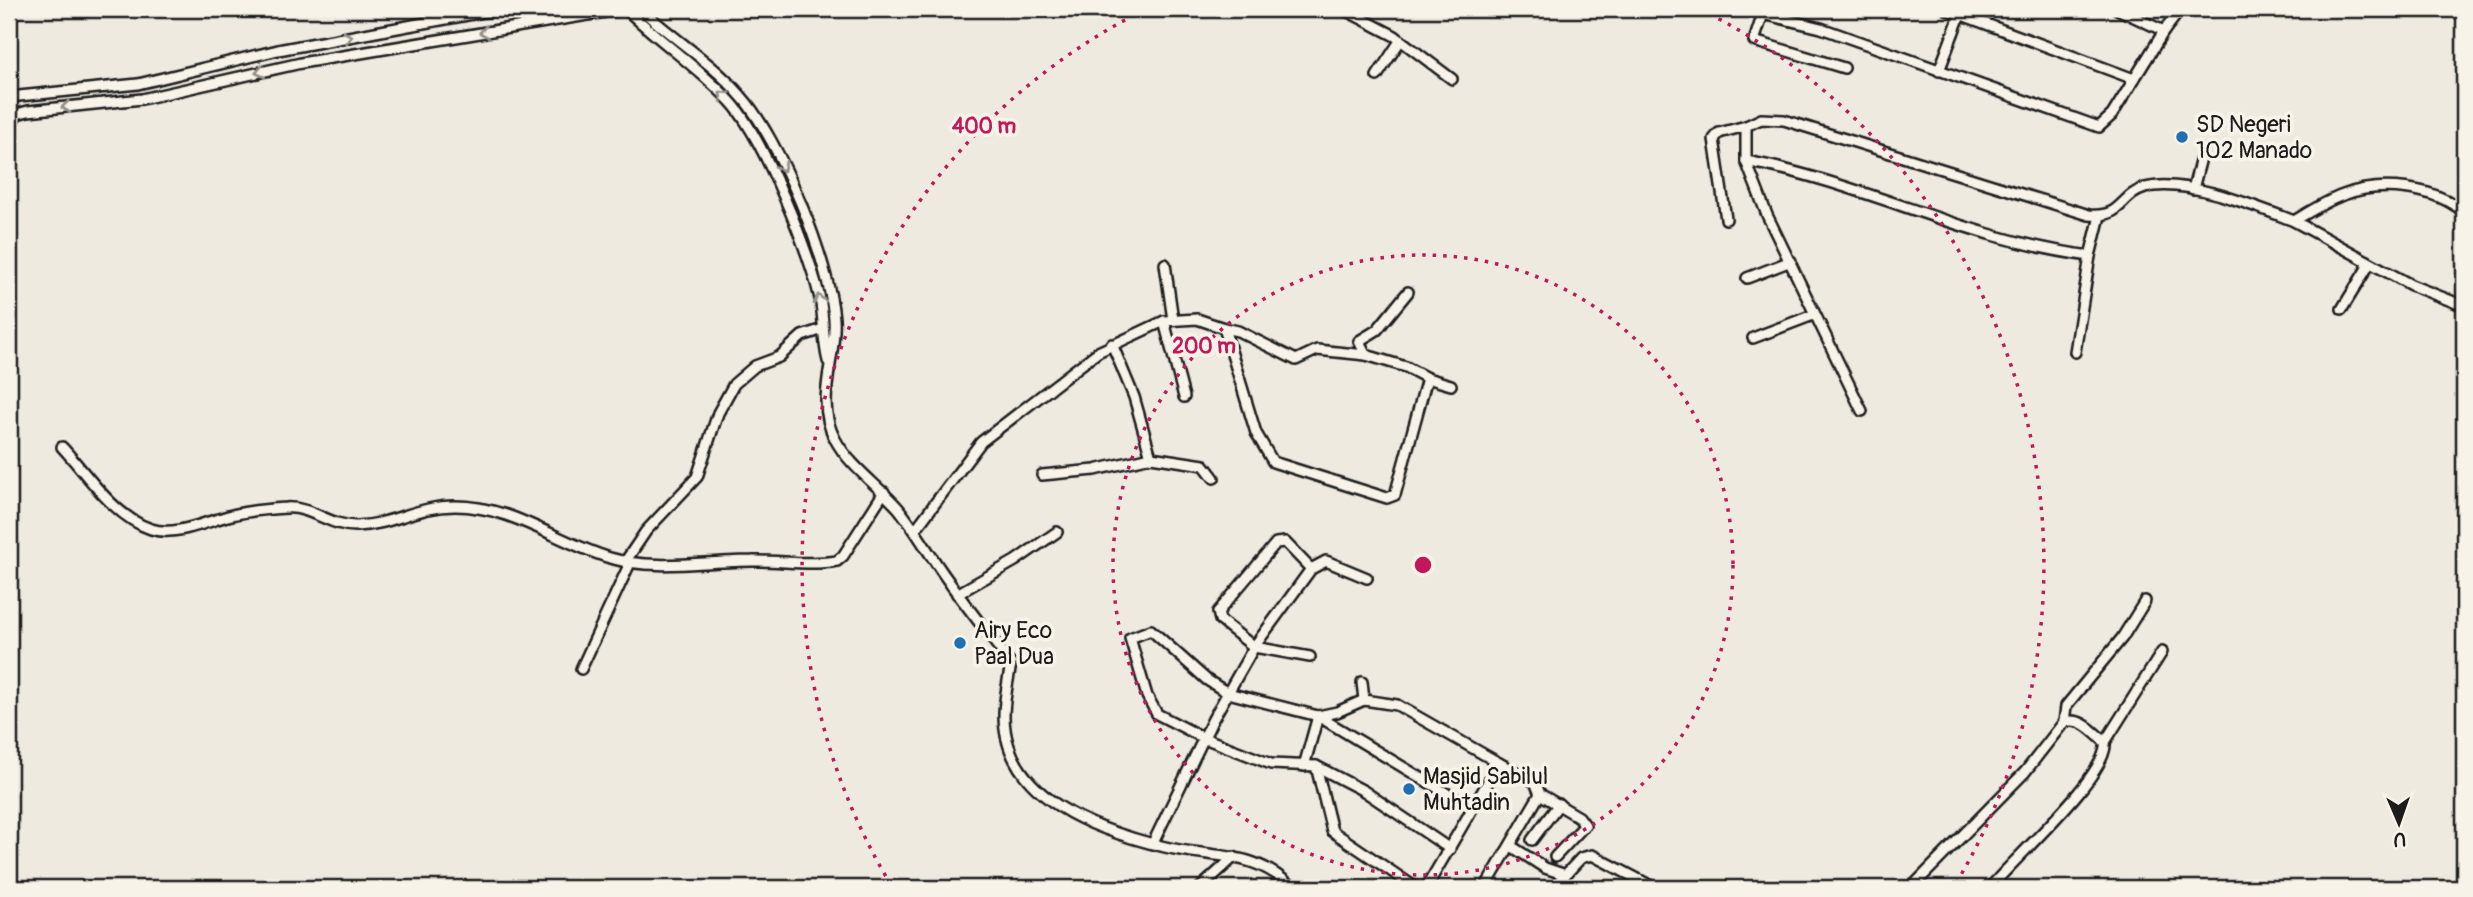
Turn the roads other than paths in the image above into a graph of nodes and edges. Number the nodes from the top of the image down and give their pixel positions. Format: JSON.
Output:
{"nodes":[{"id":1,"x":500,"y":9,"type":"edge"},
{"id":2,"x":625,"y":9,"type":"edge"},
{"id":3,"x":641,"y":9,"type":"edge"},
{"id":4,"x":1343,"y":9,"type":"edge"},
{"id":5,"x":1746,"y":9,"type":"edge"},
{"id":6,"x":1946,"y":9,"type":"edge"},
{"id":7,"x":2117,"y":9,"type":"edge"},
{"id":8,"x":2180,"y":9,"type":"edge"},
{"id":9,"x":1961,"y":11,"type":"edge"},
{"id":10,"x":1763,"y":14,"type":"junction"},
{"id":11,"x":2164,"y":31,"type":"junction"},
{"id":12,"x":1400,"y":41,"type":"junction"},
{"id":13,"x":1844,"y":68,"type":"dead end"},
{"id":14,"x":1939,"y":72,"type":"junction"},
{"id":15,"x":1377,"y":76,"type":"dead end"},
{"id":16,"x":1452,"y":79,"type":"dead end"},
{"id":17,"x":2134,"y":79,"type":"junction"},
{"id":18,"x":138,"y":84,"type":"junction"},
{"id":19,"x":9,"y":97,"type":"edge"},
{"id":20,"x":142,"y":99,"type":"junction"},
{"id":21,"x":9,"y":126,"type":"edge"},
{"id":22,"x":1746,"y":126,"type":"junction"},
{"id":23,"x":2203,"y":150,"type":"dead end"},
{"id":24,"x":1746,"y":161,"type":"junction"},
{"id":25,"x":2193,"y":189,"type":"junction"},
{"id":26,"x":2464,"y":212,"type":"edge"},
{"id":27,"x":2101,"y":216,"type":"junction"},
{"id":28,"x":1726,"y":219,"type":"dead end"},
{"id":29,"x":2294,"y":221,"type":"junction"},
{"id":30,"x":811,"y":234,"type":"junction"},
{"id":31,"x":799,"y":239,"type":"junction"},
{"id":32,"x":2090,"y":256,"type":"junction"},
{"id":33,"x":1791,"y":261,"type":"junction"},
{"id":34,"x":2367,"y":261,"type":"junction"},
{"id":35,"x":1165,"y":264,"type":"dead end"},
{"id":36,"x":1747,"y":278,"type":"dead end"},
{"id":37,"x":1408,"y":292,"type":"dead end"},
{"id":38,"x":2464,"y":306,"type":"edge"},
{"id":39,"x":2342,"y":309,"type":"dead end"},
{"id":40,"x":1813,"y":315,"type":"junction"},
{"id":41,"x":1168,"y":320,"type":"junction"},
{"id":42,"x":1224,"y":328,"type":"junction"},
{"id":43,"x":822,"y":329,"type":"junction"},
{"id":44,"x":1753,"y":338,"type":"dead end"},
{"id":45,"x":1112,"y":344,"type":"junction"},
{"id":46,"x":2076,"y":352,"type":"dead end"},
{"id":47,"x":1366,"y":355,"type":"junction"},
{"id":48,"x":830,"y":366,"type":"junction"},
{"id":49,"x":1427,"y":378,"type":"junction"},
{"id":50,"x":1451,"y":385,"type":"dead end"},
{"id":51,"x":1184,"y":397,"type":"dead end"},
{"id":52,"x":1862,"y":411,"type":"dead end"},
{"id":53,"x":62,"y":447,"type":"dead end"},
{"id":54,"x":1151,"y":457,"type":"junction"},
{"id":55,"x":1042,"y":475,"type":"dead end"},
{"id":56,"x":1214,"y":478,"type":"dead end"},
{"id":57,"x":884,"y":492,"type":"junction"},
{"id":58,"x":915,"y":530,"type":"junction"},
{"id":59,"x":1057,"y":532,"type":"dead end"},
{"id":60,"x":628,"y":563,"type":"junction"},
{"id":61,"x":1311,"y":569,"type":"junction"},
{"id":62,"x":1367,"y":578,"type":"dead end"},
{"id":63,"x":957,"y":594,"type":"junction"},
{"id":64,"x":2145,"y":601,"type":"dead end"},
{"id":65,"x":1254,"y":647,"type":"junction"},
{"id":66,"x":2162,"y":652,"type":"dead end"},
{"id":67,"x":1310,"y":657,"type":"dead end"},
{"id":68,"x":581,"y":669,"type":"dead end"},
{"id":69,"x":1362,"y":682,"type":"dead end"},
{"id":70,"x":1228,"y":693,"type":"junction"},
{"id":71,"x":1364,"y":700,"type":"junction"},
{"id":72,"x":1318,"y":716,"type":"junction"},
{"id":73,"x":2064,"y":722,"type":"junction"},
{"id":74,"x":1205,"y":738,"type":"junction"},
{"id":75,"x":2105,"y":742,"type":"junction"},
{"id":76,"x":1499,"y":763,"type":"junction"},
{"id":77,"x":1304,"y":766,"type":"junction"},
{"id":78,"x":1316,"y":766,"type":"junction"},
{"id":79,"x":1540,"y":794,"type":"junction"},
{"id":80,"x":1559,"y":804,"type":"junction"},
{"id":81,"x":1471,"y":808,"type":"junction"},
{"id":82,"x":1532,"y":840,"type":"dead end"},
{"id":83,"x":1153,"y":843,"type":"junction"},
{"id":84,"x":1511,"y":846,"type":"junction"},
{"id":85,"x":1450,"y":849,"type":"junction"},
{"id":86,"x":1234,"y":856,"type":"junction"},
{"id":87,"x":1555,"y":857,"type":"dead end"},
{"id":88,"x":1563,"y":874,"type":"junction"},
{"id":89,"x":1200,"y":888,"type":"edge"},
{"id":90,"x":1293,"y":888,"type":"edge"},
{"id":91,"x":1416,"y":888,"type":"edge"},
{"id":92,"x":1426,"y":888,"type":"edge"},
{"id":93,"x":1485,"y":888,"type":"edge"},
{"id":94,"x":1553,"y":888,"type":"edge"},
{"id":95,"x":1655,"y":888,"type":"edge"},
{"id":96,"x":1911,"y":888,"type":"edge"},
{"id":97,"x":1990,"y":888,"type":"edge"}],
"edges":[{"from":18,"to":1,"type":"street","one_way":true},
{"from":2,"to":20,"type":"street","one_way":true},
{"from":31,"to":2,"type":"street","one_way":true},
{"from":3,"to":30,"type":"street","one_way":true},
{"from":4,"to":12,"type":"street"},
{"from":5,"to":10,"type":"street"},
{"from":6,"to":9,"type":"street"},
{"from":7,"to":11,"type":"street"},
{"from":8,"to":11,"type":"street"},
{"from":9,"to":14,"type":"street"},
{"from":9,"to":17,"type":"street"},
{"from":10,"to":13,"type":"street"},
{"from":10,"to":14,"type":"street"},
{"from":11,"to":17,"type":"street"},
{"from":12,"to":15,"type":"street"},
{"from":12,"to":16,"type":"street"},
{"from":14,"to":17,"type":"street"},
{"from":18,"to":19,"type":"street"},
{"from":18,"to":20,"type":"street"},
{"from":20,"to":21,"type":"street","one_way":true},
{"from":22,"to":24,"type":"street"},
{"from":22,"to":27,"type":"street"},
{"from":22,"to":28,"type":"street"},
{"from":23,"to":25,"type":"street"},
{"from":24,"to":32,"type":"street"},
{"from":24,"to":33,"type":"street"},
{"from":25,"to":27,"type":"street"},
{"from":25,"to":29,"type":"street"},
{"from":26,"to":29,"type":"street"},
{"from":27,"to":32,"type":"street"},
{"from":29,"to":34,"type":"street"},
{"from":30,"to":31,"type":"street"},
{"from":30,"to":48,"type":"street"},
{"from":43,"to":31,"type":"street","one_way":true},
{"from":32,"to":46,"type":"street"},
{"from":33,"to":36,"type":"street"},
{"from":33,"to":40,"type":"street"},
{"from":34,"to":38,"type":"street"},
{"from":34,"to":39,"type":"street"},
{"from":35,"to":41,"type":"street"},
{"from":37,"to":47,"type":"street"},
{"from":40,"to":44,"type":"street"},
{"from":40,"to":52,"type":"street"},
{"from":41,"to":42,"type":"street"},
{"from":41,"to":45,"type":"street"},
{"from":41,"to":51,"type":"street"},
{"from":42,"to":47,"type":"street"},
{"from":42,"to":49,"type":"street"},
{"from":43,"to":48,"type":"street"},
{"from":43,"to":60,"type":"street"},
{"from":45,"to":54,"type":"street"},
{"from":45,"to":58,"type":"street"},
{"from":47,"to":49,"type":"street"},
{"from":48,"to":57,"type":"street"},
{"from":49,"to":50,"type":"street"},
{"from":53,"to":60,"type":"street"},
{"from":54,"to":55,"type":"street"},
{"from":54,"to":56,"type":"street"},
{"from":57,"to":58,"type":"street"},
{"from":57,"to":60,"type":"street"},
{"from":58,"to":63,"type":"street"},
{"from":59,"to":63,"type":"street"},
{"from":60,"to":68,"type":"street"},
{"from":61,"to":62,"type":"street"},
{"from":61,"to":65,"type":"street"},
{"from":61,"to":65,"type":"street"},
{"from":63,"to":83,"type":"street"},
{"from":64,"to":73,"type":"street"},
{"from":65,"to":67,"type":"street"},
{"from":65,"to":70,"type":"street"},
{"from":66,"to":75,"type":"street"},
{"from":69,"to":71,"type":"street"},
{"from":70,"to":72,"type":"street"},
{"from":70,"to":74,"type":"street"},
{"from":70,"to":74,"type":"street"},
{"from":71,"to":72,"type":"street"},
{"from":71,"to":76,"type":"street"},
{"from":72,"to":77,"type":"street"},
{"from":72,"to":81,"type":"street"},
{"from":73,"to":75,"type":"street"},
{"from":73,"to":96,"type":"street"},
{"from":74,"to":77,"type":"street"},
{"from":74,"to":83,"type":"street"},
{"from":75,"to":97,"type":"street"},
{"from":76,"to":79,"type":"street"},
{"from":76,"to":81,"type":"street"},
{"from":77,"to":78,"type":"street"},
{"from":78,"to":85,"type":"street"},
{"from":78,"to":91,"type":"street"},
{"from":79,"to":80,"type":"street"},
{"from":79,"to":84,"type":"street"},
{"from":80,"to":82,"type":"street"},
{"from":80,"to":87,"type":"street"},
{"from":81,"to":85,"type":"street"},
{"from":83,"to":86,"type":"street"},
{"from":84,"to":88,"type":"street"},
{"from":84,"to":93,"type":"street"},
{"from":85,"to":92,"type":"street"},
{"from":86,"to":89,"type":"street"},
{"from":86,"to":90,"type":"street"},
{"from":88,"to":94,"type":"street"},
{"from":88,"to":95,"type":"street"}]}
